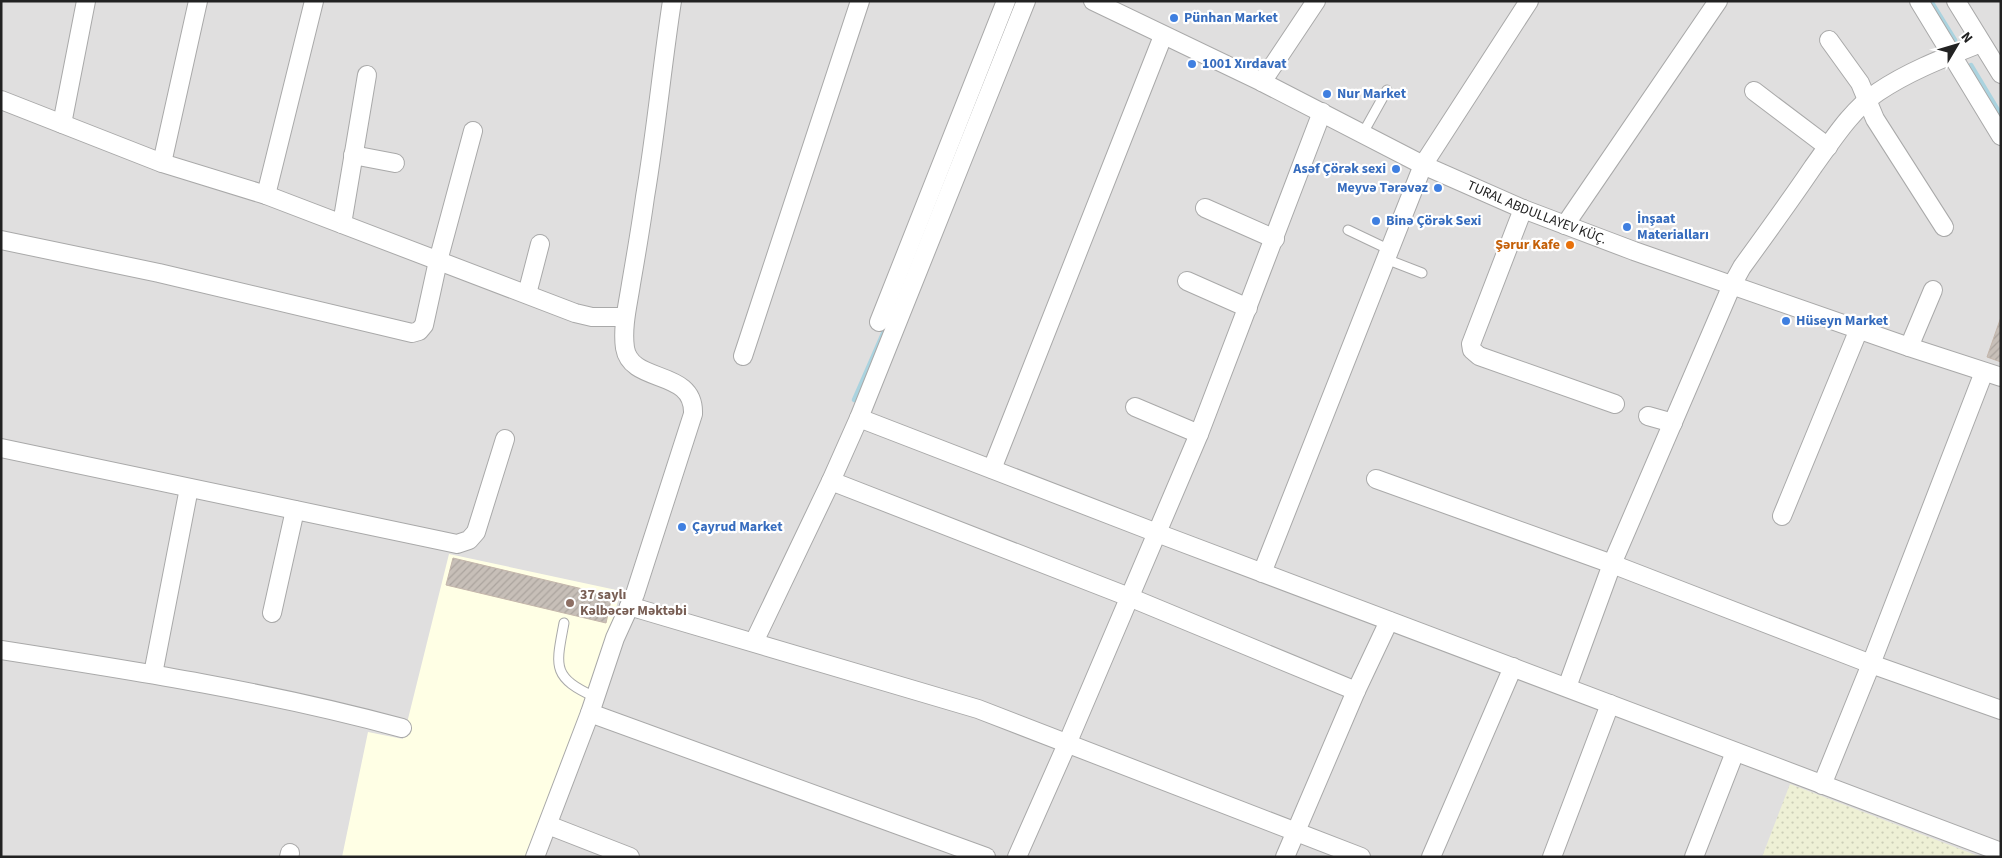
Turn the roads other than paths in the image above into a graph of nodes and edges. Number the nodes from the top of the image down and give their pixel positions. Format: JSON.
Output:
{"nodes":[{"id":1,"x":86,"y":1,"type":"edge"},
{"id":2,"x":198,"y":1,"type":"edge"},
{"id":3,"x":314,"y":1,"type":"edge"},
{"id":4,"x":672,"y":1,"type":"edge"},
{"id":5,"x":860,"y":1,"type":"edge"},
{"id":6,"x":1006,"y":1,"type":"edge"},
{"id":7,"x":1026,"y":1,"type":"edge"},
{"id":8,"x":1093,"y":1,"type":"edge"},
{"id":9,"x":1316,"y":1,"type":"edge"},
{"id":10,"x":1529,"y":1,"type":"edge"},
{"id":11,"x":1718,"y":1,"type":"edge"},
{"id":12,"x":1919,"y":1,"type":"edge"},
{"id":13,"x":1956,"y":1,"type":"edge"},
{"id":14,"x":1163,"y":36,"type":"junction"},
{"id":15,"x":1829,"y":40,"type":"dead end"},
{"id":16,"x":1981,"y":43,"type":"junction"},
{"id":17,"x":1953,"y":55,"type":"junction"},
{"id":18,"x":1998,"y":65,"type":"edge"},
{"id":19,"x":366,"y":76,"type":"dead end"},
{"id":20,"x":1262,"y":82,"type":"junction"},
{"id":21,"x":1387,"y":90,"type":"dead end"},
{"id":22,"x":1754,"y":91,"type":"dead end"},
{"id":23,"x":1,"y":100,"type":"edge"},
{"id":24,"x":1867,"y":101,"type":"junction"},
{"id":25,"x":1322,"y":112,"type":"junction"},
{"id":26,"x":62,"y":124,"type":"junction"},
{"id":27,"x":473,"y":131,"type":"dead end"},
{"id":28,"x":1363,"y":133,"type":"junction"},
{"id":29,"x":2001,"y":136,"type":"edge"},
{"id":30,"x":1828,"y":147,"type":"junction"},
{"id":31,"x":353,"y":155,"type":"junction"},
{"id":32,"x":394,"y":163,"type":"dead end"},
{"id":33,"x":162,"y":164,"type":"junction"},
{"id":34,"x":1423,"y":166,"type":"junction"},
{"id":35,"x":266,"y":195,"type":"junction"},
{"id":36,"x":1206,"y":208,"type":"dead end"},
{"id":37,"x":1523,"y":209,"type":"junction"},
{"id":38,"x":342,"y":224,"type":"junction"},
{"id":39,"x":1565,"y":225,"type":"junction"},
{"id":40,"x":1944,"y":227,"type":"dead end"},
{"id":41,"x":1348,"y":230,"type":"dead end"},
{"id":42,"x":1275,"y":239,"type":"junction"},
{"id":43,"x":1,"y":240,"type":"edge"},
{"id":44,"x":540,"y":244,"type":"dead end"},
{"id":45,"x":1388,"y":254,"type":"junction"},
{"id":46,"x":438,"y":261,"type":"junction"},
{"id":47,"x":1422,"y":273,"type":"dead end"},
{"id":48,"x":1187,"y":281,"type":"dead end"},
{"id":49,"x":1732,"y":285,"type":"junction"},
{"id":50,"x":1932,"y":290,"type":"dead end"},
{"id":51,"x":527,"y":294,"type":"junction"},
{"id":52,"x":1248,"y":308,"type":"junction"},
{"id":53,"x":626,"y":317,"type":"junction"},
{"id":54,"x":878,"y":322,"type":"dead end"},
{"id":55,"x":1859,"y":329,"type":"junction"},
{"id":56,"x":1909,"y":347,"type":"junction"},
{"id":57,"x":743,"y":356,"type":"dead end"},
{"id":58,"x":1984,"y":372,"type":"junction"},
{"id":59,"x":2001,"y":376,"type":"edge"},
{"id":60,"x":1615,"y":404,"type":"dead end"},
{"id":61,"x":1135,"y":407,"type":"dead end"},
{"id":62,"x":1648,"y":416,"type":"dead end"},
{"id":63,"x":859,"y":418,"type":"junction"},
{"id":64,"x":1673,"y":423,"type":"junction"},
{"id":65,"x":1200,"y":434,"type":"junction"},
{"id":66,"x":505,"y":439,"type":"dead end"},
{"id":67,"x":1,"y":448,"type":"edge"},
{"id":68,"x":992,"y":469,"type":"junction"},
{"id":69,"x":1376,"y":479,"type":"dead end"},
{"id":70,"x":831,"y":481,"type":"junction"},
{"id":71,"x":189,"y":488,"type":"junction"},
{"id":72,"x":295,"y":510,"type":"junction"},
{"id":73,"x":1782,"y":516,"type":"dead end"},
{"id":74,"x":1157,"y":533,"type":"junction"},
{"id":75,"x":1612,"y":564,"type":"junction"},
{"id":76,"x":1262,"y":573,"type":"junction"},
{"id":77,"x":1129,"y":597,"type":"junction"},
{"id":78,"x":629,"y":606,"type":"junction"},
{"id":79,"x":272,"y":612,"type":"dead end"},
{"id":80,"x":1389,"y":621,"type":"junction"},
{"id":81,"x":564,"y":624,"type":"dead end"},
{"id":82,"x":754,"y":642,"type":"junction"},
{"id":83,"x":1,"y":650,"type":"edge"},
{"id":84,"x":1871,"y":664,"type":"junction"},
{"id":85,"x":1514,"y":667,"type":"junction"},
{"id":86,"x":153,"y":674,"type":"junction"},
{"id":87,"x":1567,"y":687,"type":"junction"},
{"id":88,"x":1356,"y":691,"type":"junction"},
{"id":89,"x":1610,"y":704,"type":"junction"},
{"id":90,"x":592,"y":705,"type":"junction"},
{"id":91,"x":2001,"y":710,"type":"edge"},
{"id":92,"x":402,"y":728,"type":"dead end"},
{"id":93,"x":1067,"y":744,"type":"junction"},
{"id":94,"x":1735,"y":752,"type":"junction"},
{"id":95,"x":1822,"y":785,"type":"junction"},
{"id":96,"x":548,"y":824,"type":"junction"},
{"id":97,"x":1296,"y":832,"type":"junction"},
{"id":98,"x":2001,"y":852,"type":"edge"},
{"id":99,"x":535,"y":857,"type":"edge"},
{"id":100,"x":630,"y":857,"type":"edge"},
{"id":101,"x":986,"y":857,"type":"edge"},
{"id":102,"x":1017,"y":857,"type":"edge"},
{"id":103,"x":1285,"y":857,"type":"edge"},
{"id":104,"x":1360,"y":857,"type":"edge"},
{"id":105,"x":1431,"y":857,"type":"edge"},
{"id":106,"x":1552,"y":857,"type":"edge"},
{"id":107,"x":1694,"y":857,"type":"edge"}],
"edges":[{"from":1,"to":26,"type":"street"},
{"from":2,"to":33,"type":"street"},
{"from":3,"to":35,"type":"street"},
{"from":4,"to":53,"type":"street"},
{"from":5,"to":57,"type":"street"},
{"from":6,"to":54,"type":"street"},
{"from":7,"to":63,"type":"street"},
{"from":8,"to":14,"type":"street","name":"TURAL ABDULLAYEV KÜÇ."},
{"from":9,"to":20,"type":"street"},
{"from":10,"to":34,"type":"street"},
{"from":11,"to":39,"type":"street"},
{"from":12,"to":17,"type":"street"},
{"from":13,"to":16,"type":"street"},
{"from":14,"to":20,"type":"street","name":"TURAL ABDULLAYEV KÜÇ."},
{"from":14,"to":68,"type":"street"},
{"from":15,"to":24,"type":"street"},
{"from":16,"to":17,"type":"street"},
{"from":16,"to":18,"type":"street"},
{"from":17,"to":24,"type":"street"},
{"from":17,"to":29,"type":"street"},
{"from":19,"to":31,"type":"street"},
{"from":20,"to":25,"type":"street","name":"TURAL ABDULLAYEV KÜÇ."},
{"from":21,"to":28,"type":"lane"},
{"from":22,"to":30,"type":"street"},
{"from":23,"to":26,"type":"street"},
{"from":24,"to":30,"type":"street"},
{"from":24,"to":40,"type":"street"},
{"from":25,"to":28,"type":"street","name":"TURAL ABDULLAYEV KÜÇ."},
{"from":25,"to":42,"type":"street"},
{"from":26,"to":33,"type":"street"},
{"from":27,"to":46,"type":"street"},
{"from":28,"to":34,"type":"street","name":"TURAL ABDULLAYEV KÜÇ."},
{"from":30,"to":49,"type":"street"},
{"from":31,"to":32,"type":"street"},
{"from":31,"to":38,"type":"street"},
{"from":33,"to":35,"type":"street"},
{"from":34,"to":37,"type":"street","name":"TURAL ABDULLAYEV KÜÇ."},
{"from":34,"to":45,"type":"street"},
{"from":35,"to":38,"type":"street"},
{"from":36,"to":42,"type":"street"},
{"from":37,"to":39,"type":"street","name":"TURAL ABDULLAYEV KÜÇ."},
{"from":37,"to":60,"type":"street"},
{"from":38,"to":46,"type":"street"},
{"from":39,"to":49,"type":"street","name":"TURAL ABDULLAYEV KÜÇ."},
{"from":41,"to":45,"type":"lane"},
{"from":42,"to":52,"type":"street"},
{"from":43,"to":46,"type":"street"},
{"from":44,"to":51,"type":"street"},
{"from":45,"to":47,"type":"lane"},
{"from":45,"to":76,"type":"street"},
{"from":46,"to":51,"type":"street"},
{"from":48,"to":52,"type":"street"},
{"from":49,"to":55,"type":"street","name":"TURAL ABDULLAYEV KÜÇ."},
{"from":49,"to":64,"type":"street"},
{"from":50,"to":56,"type":"street"},
{"from":51,"to":53,"type":"street"},
{"from":52,"to":65,"type":"street"},
{"from":53,"to":78,"type":"street"},
{"from":55,"to":56,"type":"street","name":"TURAL ABDULLAYEV KÜÇ."},
{"from":55,"to":73,"type":"street"},
{"from":56,"to":58,"type":"street","name":"TURAL ABDULLAYEV KÜÇ."},
{"from":58,"to":59,"type":"street","name":"TURAL ABDULLAYEV KÜÇ."},
{"from":58,"to":84,"type":"street"},
{"from":61,"to":65,"type":"street"},
{"from":62,"to":64,"type":"street"},
{"from":63,"to":68,"type":"street"},
{"from":63,"to":70,"type":"street"},
{"from":64,"to":75,"type":"street"},
{"from":65,"to":74,"type":"street"},
{"from":66,"to":72,"type":"street"},
{"from":67,"to":71,"type":"street"},
{"from":68,"to":74,"type":"street"},
{"from":69,"to":75,"type":"street"},
{"from":70,"to":77,"type":"street"},
{"from":70,"to":82,"type":"street"},
{"from":71,"to":72,"type":"street"},
{"from":71,"to":86,"type":"street"},
{"from":72,"to":79,"type":"street"},
{"from":74,"to":76,"type":"street"},
{"from":74,"to":77,"type":"street"},
{"from":75,"to":84,"type":"street"},
{"from":75,"to":87,"type":"street"},
{"from":76,"to":80,"type":"street"},
{"from":77,"to":88,"type":"street"},
{"from":77,"to":93,"type":"street"},
{"from":78,"to":82,"type":"street"},
{"from":78,"to":90,"type":"street"},
{"from":80,"to":85,"type":"street"},
{"from":80,"to":88,"type":"street"},
{"from":81,"to":90,"type":"lane"},
{"from":82,"to":93,"type":"street"},
{"from":83,"to":86,"type":"street"},
{"from":84,"to":91,"type":"street"},
{"from":84,"to":95,"type":"street"},
{"from":85,"to":87,"type":"street"},
{"from":85,"to":105,"type":"street"},
{"from":86,"to":92,"type":"street"},
{"from":87,"to":89,"type":"street"},
{"from":88,"to":97,"type":"street"},
{"from":89,"to":94,"type":"street"},
{"from":89,"to":106,"type":"street"},
{"from":90,"to":96,"type":"street"},
{"from":90,"to":101,"type":"street"},
{"from":93,"to":97,"type":"street"},
{"from":93,"to":102,"type":"street"},
{"from":94,"to":95,"type":"street"},
{"from":94,"to":107,"type":"street"},
{"from":95,"to":98,"type":"street"},
{"from":96,"to":99,"type":"street"},
{"from":96,"to":100,"type":"street"},
{"from":97,"to":103,"type":"street"},
{"from":97,"to":104,"type":"street"}]}
